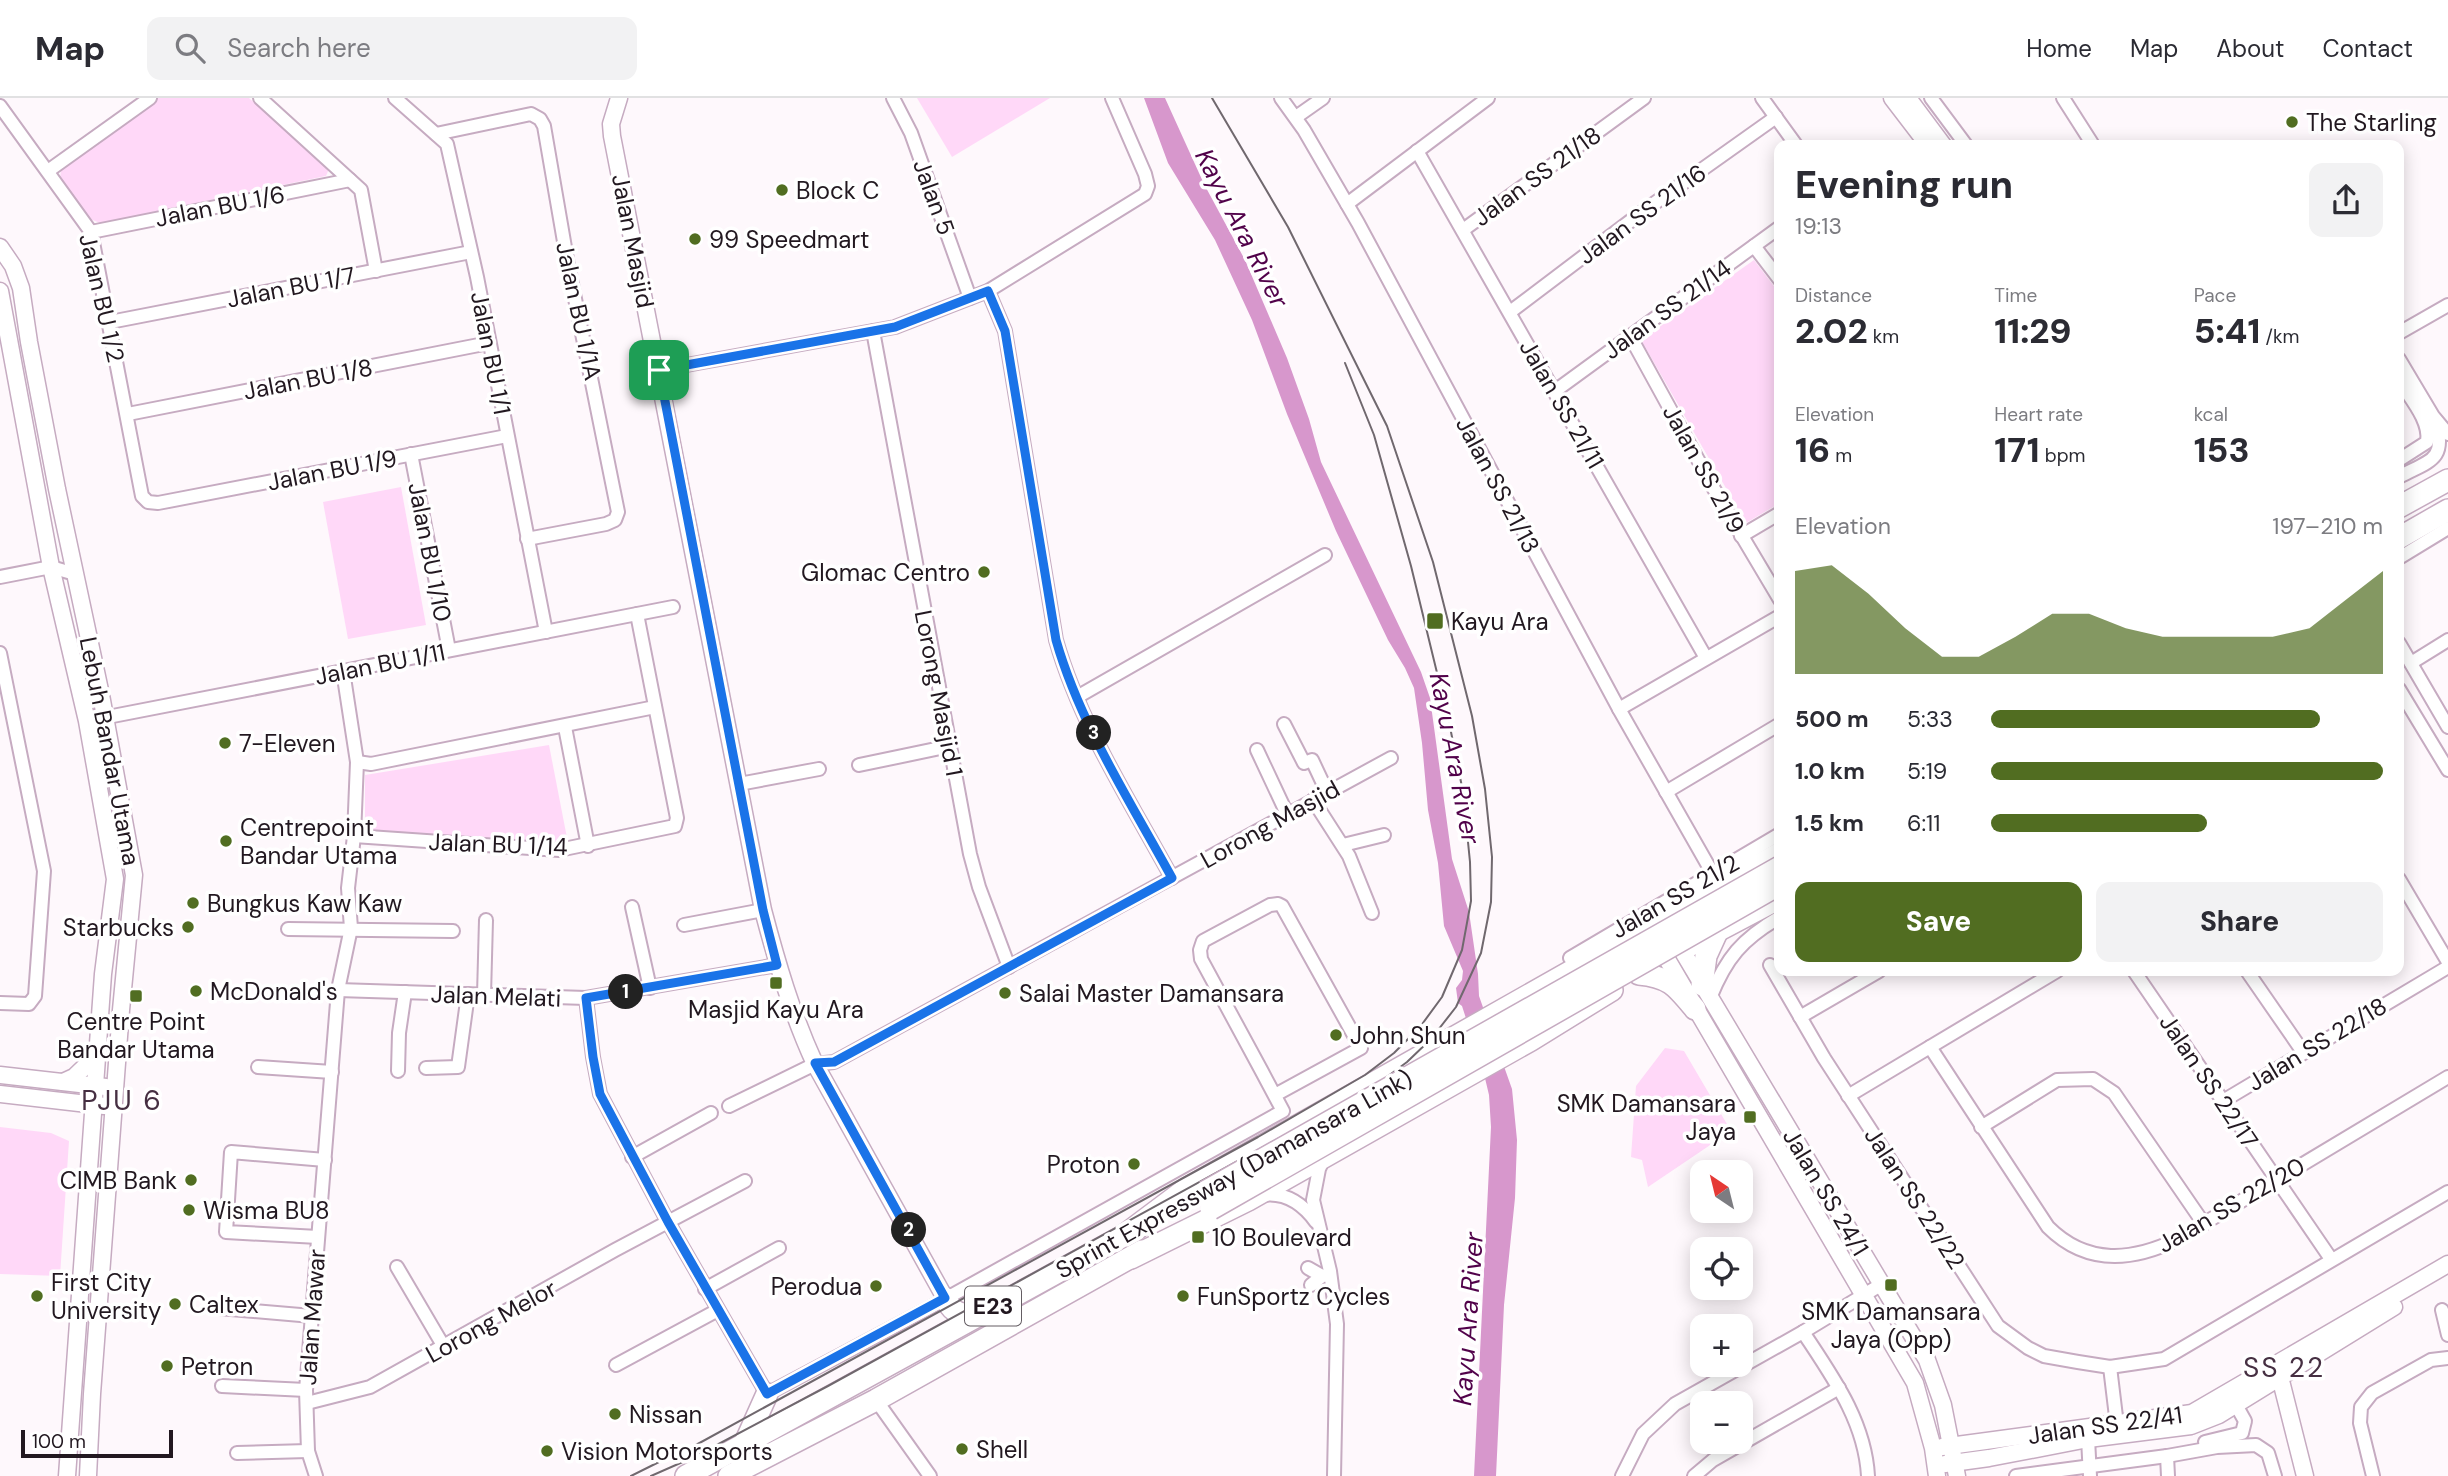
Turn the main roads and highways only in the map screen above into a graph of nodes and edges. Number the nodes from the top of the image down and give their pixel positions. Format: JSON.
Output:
{"nodes":[{"id":1,"x":619,"y":98,"type":"edge"},
{"id":2,"x":1892,"y":98,"type":"edge"},
{"id":3,"x":1908,"y":98,"type":"edge"},
{"id":4,"x":1923,"y":140,"type":"edge"},
{"id":5,"x":1939,"y":140,"type":"edge"},
{"id":6,"x":0,"y":247,"type":"edge"},
{"id":7,"x":0,"y":291,"type":"edge"},
{"id":8,"x":2448,"y":471,"type":"edge"},
{"id":9,"x":2448,"y":480,"type":"edge"},
{"id":10,"x":2438,"y":493,"type":"edge"},
{"id":11,"x":2404,"y":505,"type":"edge"},
{"id":12,"x":2448,"y":510,"type":"edge"},
{"id":13,"x":2404,"y":520,"type":"edge"},
{"id":14,"x":2404,"y":534,"type":"edge"},
{"id":15,"x":1774,"y":856,"type":"edge"},
{"id":16,"x":1774,"y":871,"type":"edge"},
{"id":17,"x":1745,"y":873,"type":"junction"},
{"id":18,"x":1774,"y":887,"type":"edge"},
{"id":19,"x":1774,"y":907,"type":"edge"},
{"id":20,"x":1774,"y":907,"type":"edge"},
{"id":21,"x":1656,"y":925,"type":"junction"},
{"id":22,"x":1717,"y":932,"type":"junction"},
{"id":23,"x":1603,"y":954,"type":"junction"},
{"id":24,"x":1674,"y":954,"type":"junction"},
{"id":25,"x":1639,"y":975,"type":"junction"},
{"id":26,"x":1613,"y":989,"type":"junction"},
{"id":27,"x":1702,"y":998,"type":"junction"},
{"id":28,"x":99,"y":1053,"type":"junction"},
{"id":29,"x":0,"y":1075,"type":"edge"},
{"id":30,"x":63,"y":1082,"type":"junction"},
{"id":31,"x":96,"y":1086,"type":"junction"},
{"id":32,"x":115,"y":1088,"type":"junction"},
{"id":33,"x":0,"y":1094,"type":"edge"},
{"id":34,"x":69,"y":1102,"type":"junction"},
{"id":35,"x":95,"y":1105,"type":"junction"},
{"id":36,"x":114,"y":1107,"type":"junction"},
{"id":37,"x":93,"y":1132,"type":"junction"},
{"id":38,"x":1208,"y":1201,"type":"junction"},
{"id":39,"x":1126,"y":1234,"type":"junction"},
{"id":40,"x":1131,"y":1258,"type":"junction"},
{"id":41,"x":2448,"y":1264,"type":"edge"},
{"id":42,"x":2448,"y":1275,"type":"edge"},
{"id":43,"x":945,"y":1298,"type":"joint"},
{"id":44,"x":1005,"y":1300,"type":"junction"},
{"id":45,"x":2304,"y":1361,"type":"junction"},
{"id":46,"x":2278,"y":1370,"type":"junction"},
{"id":47,"x":2256,"y":1393,"type":"junction"},
{"id":48,"x":767,"y":1394,"type":"road end"},
{"id":49,"x":2287,"y":1401,"type":"junction"},
{"id":50,"x":745,"y":1443,"type":"junction"},
{"id":51,"x":1933,"y":1448,"type":"junction"},
{"id":52,"x":1957,"y":1465,"type":"edge"},
{"id":53,"x":67,"y":1471,"type":"edge"},
{"id":54,"x":1936,"y":1471,"type":"edge"},
{"id":55,"x":53,"y":1476,"type":"edge"},
{"id":56,"x":88,"y":1476,"type":"edge"},
{"id":57,"x":686,"y":1476,"type":"edge"},
{"id":58,"x":729,"y":1476,"type":"edge"},
{"id":59,"x":2305,"y":1476,"type":"edge"}],
"edges":[{"from":1,"to":43,"type":"main road","name":"Jalan Masjid"},
{"from":2,"to":4,"type":"main road"},
{"from":3,"to":5,"type":"main road"},
{"from":6,"to":32,"type":"main road","name":"Lebuh Bandar Utama"},
{"from":7,"to":28,"type":"main road","name":"Lebuh Bandar Utama"},
{"from":8,"to":10,"type":"highway"},
{"from":9,"to":10,"type":"highway"},
{"from":10,"to":11,"type":"highway"},
{"from":10,"to":13,"type":"highway"},
{"from":12,"to":14,"type":"highway"},
{"from":15,"to":17,"type":"highway"},
{"from":16,"to":38,"type":"highway","name":"Sprint Expressway (Damansara Link)","number":"E23","bridge":true},
{"from":17,"to":19,"type":"highway"},
{"from":17,"to":21,"type":"highway"},
{"from":18,"to":38,"type":"highway","name":"Sprint Expressway (Damansara Link)","number":"E23","bridge":true},
{"from":20,"to":22,"type":"highway"},
{"from":21,"to":23,"type":"highway"},
{"from":21,"to":24,"type":"main road","name":"Jalan SS 24/1"},
{"from":22,"to":24,"type":"highway"},
{"from":22,"to":27,"type":"highway"},
{"from":23,"to":26,"type":"highway"},
{"from":23,"to":39,"type":"highway"},
{"from":24,"to":25,"type":"highway"},
{"from":24,"to":27,"type":"main road","name":"Jalan SS 24/1"},
{"from":24,"to":27,"type":"main road","name":"Jalan SS 24/1"},
{"from":25,"to":26,"type":"highway"},
{"from":25,"to":27,"type":"highway"},
{"from":26,"to":40,"type":"highway"},
{"from":27,"to":51,"type":"main road","name":"Jalan SS 24/1"},
{"from":27,"to":52,"type":"main road","name":"Jalan SS 24/1"},
{"from":28,"to":30,"type":"main road"},
{"from":28,"to":31,"type":"main road","name":"Lebuh Bandar Utama"},
{"from":29,"to":30,"type":"main road"},
{"from":30,"to":31,"type":"main road"},
{"from":31,"to":32,"type":"main road"},
{"from":31,"to":35,"type":"main road","name":"Lebuh Bandar Utama"},
{"from":32,"to":36,"type":"main road","name":"Lebuh Bandar Utama"},
{"from":33,"to":34,"type":"main road"},
{"from":34,"to":35,"type":"main road"},
{"from":34,"to":37,"type":"main road"},
{"from":35,"to":36,"type":"main road"},
{"from":35,"to":37,"type":"main road","name":"Lebuh Bandar Utama"},
{"from":36,"to":56,"type":"main road","name":"Lebuh Bandar Utama"},
{"from":37,"to":53,"type":"main road","name":"Lebuh Bandar Utama"},
{"from":38,"to":39,"type":"highway","name":"Sprint Expressway (Damansara Link)","number":"E23"},
{"from":38,"to":40,"type":"highway","name":"Sprint Expressway (Damansara Link)","number":"E23"},
{"from":39,"to":44,"type":"highway","name":"Sprint Expressway (Damansara Link)","number":"E23"},
{"from":40,"to":58,"type":"highway","name":"Sprint Expressway (Damansara Link)","number":"E23"},
{"from":41,"to":46,"type":"main road","name":"Jalan SS 22/41"},
{"from":42,"to":45,"type":"main road","name":"Jalan SS 22/41"},
{"from":43,"to":44,"type":"highway"},
{"from":44,"to":50,"type":"highway","name":"Sprint Expressway (Damansara Link)","number":"E23"},
{"from":45,"to":46,"type":"main road","name":"Jalan SS 22/41"},
{"from":45,"to":49,"type":"main road"},
{"from":46,"to":47,"type":"main road","name":"Jalan SS 22/41"},
{"from":46,"to":49,"type":"main road"},
{"from":46,"to":52,"type":"main road","name":"Jalan SS 22/41"},
{"from":47,"to":49,"type":"main road"},
{"from":47,"to":52,"type":"main road","name":"Jalan SS 22/41"},
{"from":48,"to":50,"type":"highway"},
{"from":49,"to":59,"type":"main road"},
{"from":50,"to":57,"type":"highway","name":"Sprint Expressway (Damansara Link)","number":"E23"},
{"from":51,"to":52,"type":"main road","name":"Jalan SS 22/41"},
{"from":51,"to":54,"type":"main road","name":"Jalan SS 24/1"},
{"from":52,"to":54,"type":"main road","name":"Jalan SS 22/41"},
{"from":53,"to":55,"type":"main road"}]}
